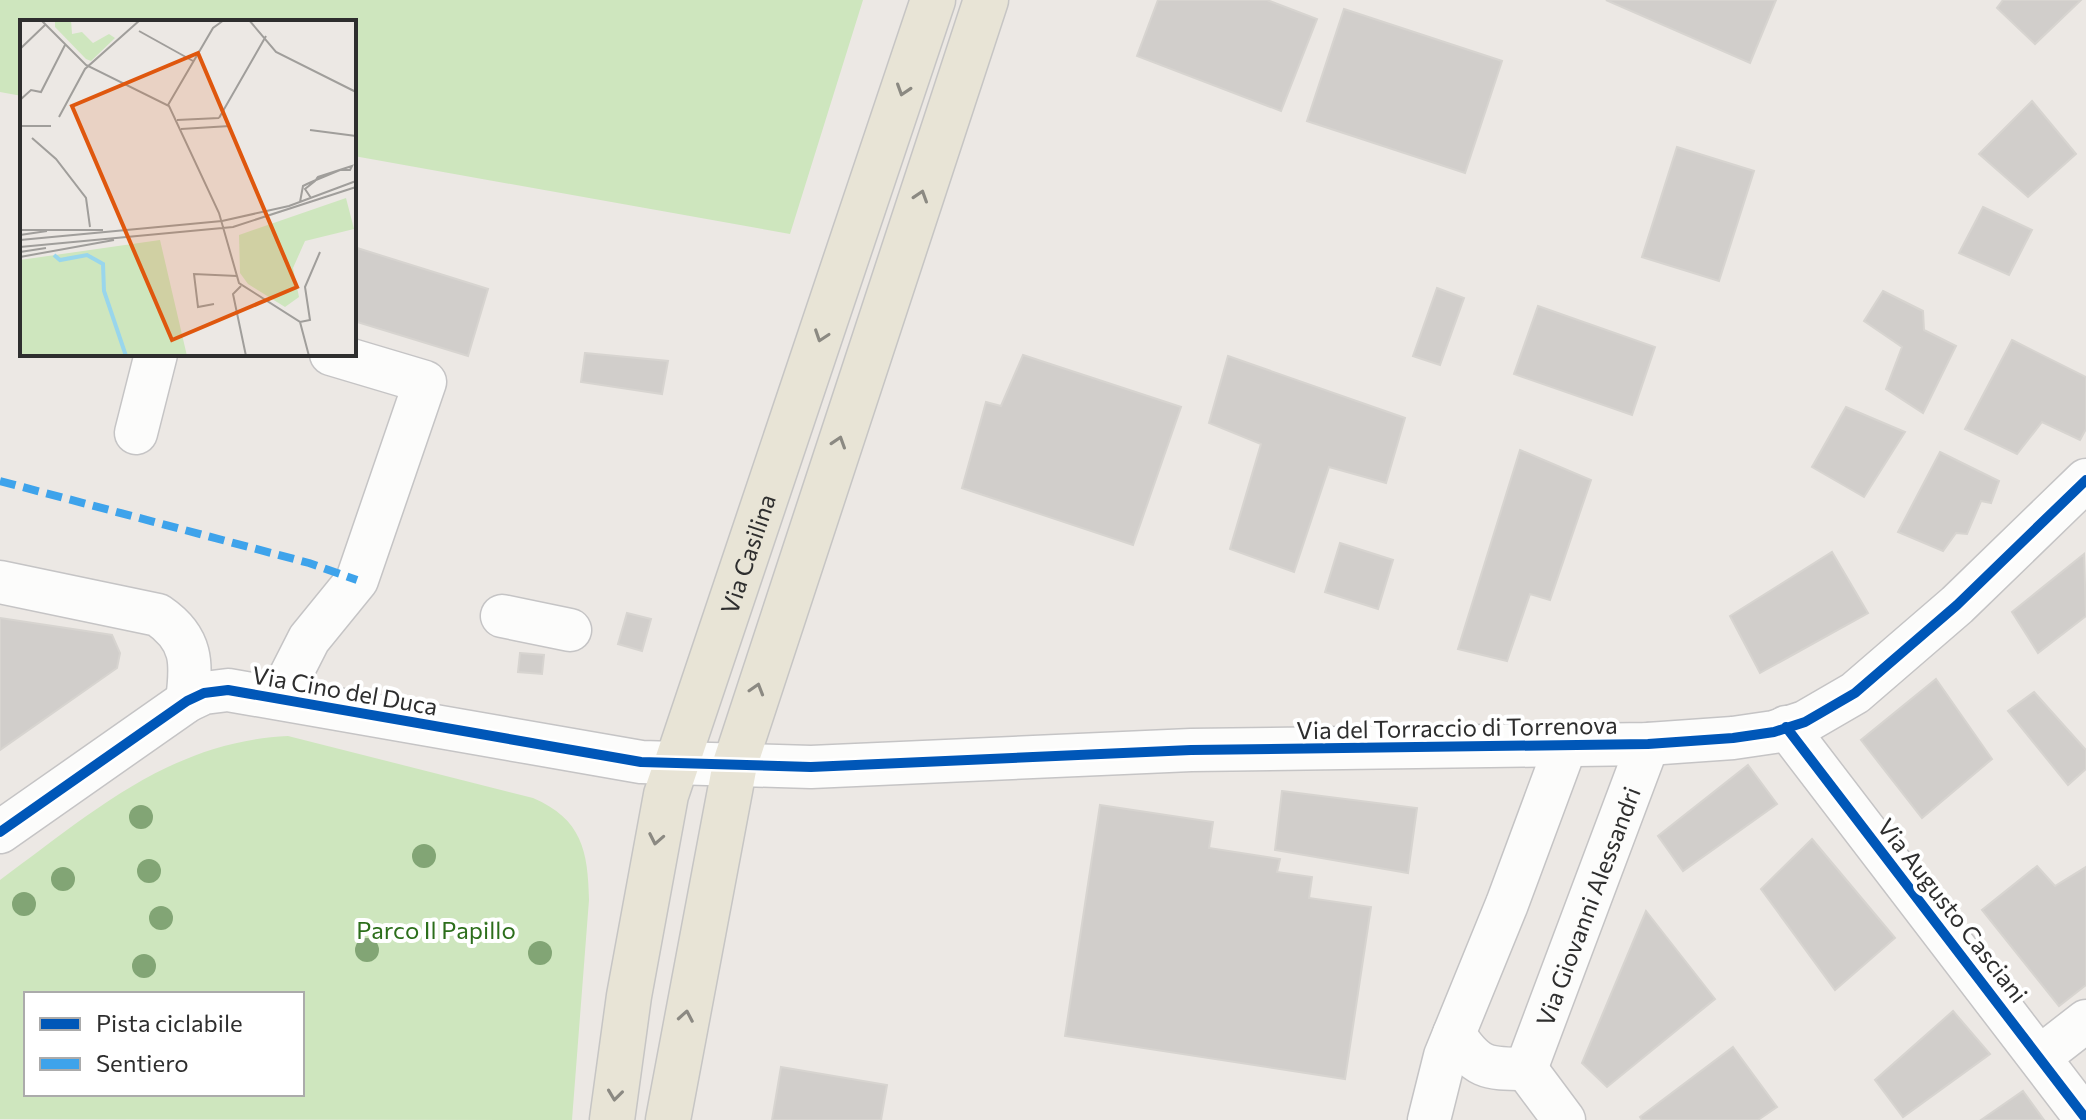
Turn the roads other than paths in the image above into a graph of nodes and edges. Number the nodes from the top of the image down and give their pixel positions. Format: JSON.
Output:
{"nodes":[{"id":1,"x":986,"y":0,"type":"edge"},
{"id":2,"x":930,"y":5,"type":"edge"},
{"id":3,"x":155,"y":356,"type":"edge"},
{"id":4,"x":338,"y":356,"type":"edge"},
{"id":5,"x":136,"y":433,"type":"dead end"},
{"id":6,"x":2086,"y":480,"type":"edge"},
{"id":7,"x":0,"y":582,"type":"edge"},
{"id":8,"x":502,"y":616,"type":"dead end"},
{"id":9,"x":570,"y":630,"type":"dead end"},
{"id":10,"x":279,"y":698,"type":"junction"},
{"id":11,"x":187,"y":701,"type":"junction"},
{"id":12,"x":1786,"y":727,"type":"junction"},
{"id":13,"x":1648,"y":744,"type":"junction"},
{"id":14,"x":1566,"y":745,"type":"junction"},
{"id":15,"x":675,"y":763,"type":"junction"},
{"id":16,"x":735,"y":764,"type":"junction"},
{"id":17,"x":0,"y":832,"type":"edge"},
{"id":18,"x":2086,"y":1021,"type":"edge"},
{"id":19,"x":1454,"y":1034,"type":"junction"},
{"id":20,"x":2041,"y":1056,"type":"junction"},
{"id":21,"x":1508,"y":1069,"type":"junction"},
{"id":22,"x":2086,"y":1119,"type":"edge"},
{"id":23,"x":612,"y":1120,"type":"edge"},
{"id":24,"x":668,"y":1120,"type":"edge"},
{"id":25,"x":1431,"y":1120,"type":"edge"},
{"id":26,"x":1564,"y":1120,"type":"edge"}],
"edges":[{"from":16,"to":1,"type":"main road","one_way":true},
{"from":2,"to":15,"type":"main road","name":"Via Casilina","one_way":true},
{"from":3,"to":5,"type":"street"},
{"from":4,"to":10,"type":"street"},
{"from":6,"to":12,"type":"street","name":"Via del Torraccio di Torrenova"},
{"from":7,"to":11,"type":"street"},
{"from":8,"to":9,"type":"street"},
{"from":10,"to":11,"type":"street","name":"Via Cino del Duca"},
{"from":10,"to":15,"type":"street","name":"Via Cino del Duca"},
{"from":11,"to":17,"type":"street","name":"Via Cino del Duca"},
{"from":12,"to":13,"type":"street","name":"Via del Torraccio di Torrenova"},
{"from":12,"to":20,"type":"street","name":"Via Augusto Casciani"},
{"from":13,"to":14,"type":"street","name":"Via del Torraccio di Torrenova"},
{"from":13,"to":21,"type":"street","name":"Via Giovanni Alessandri"},
{"from":14,"to":16,"type":"street","name":"Via del Torraccio di Torrenova"},
{"from":14,"to":19,"type":"street"},
{"from":15,"to":16,"type":"street","name":"Via Cino del Duca"},
{"from":15,"to":23,"type":"main road","name":"Via Casilina","one_way":true},
{"from":24,"to":16,"type":"main road","one_way":true},
{"from":18,"to":20,"type":"street"},
{"from":19,"to":21,"type":"street"},
{"from":19,"to":25,"type":"street"},
{"from":20,"to":22,"type":"street","name":"Via Augusto Casciani"},
{"from":21,"to":25,"type":"street"},
{"from":21,"to":26,"type":"street"}]}
